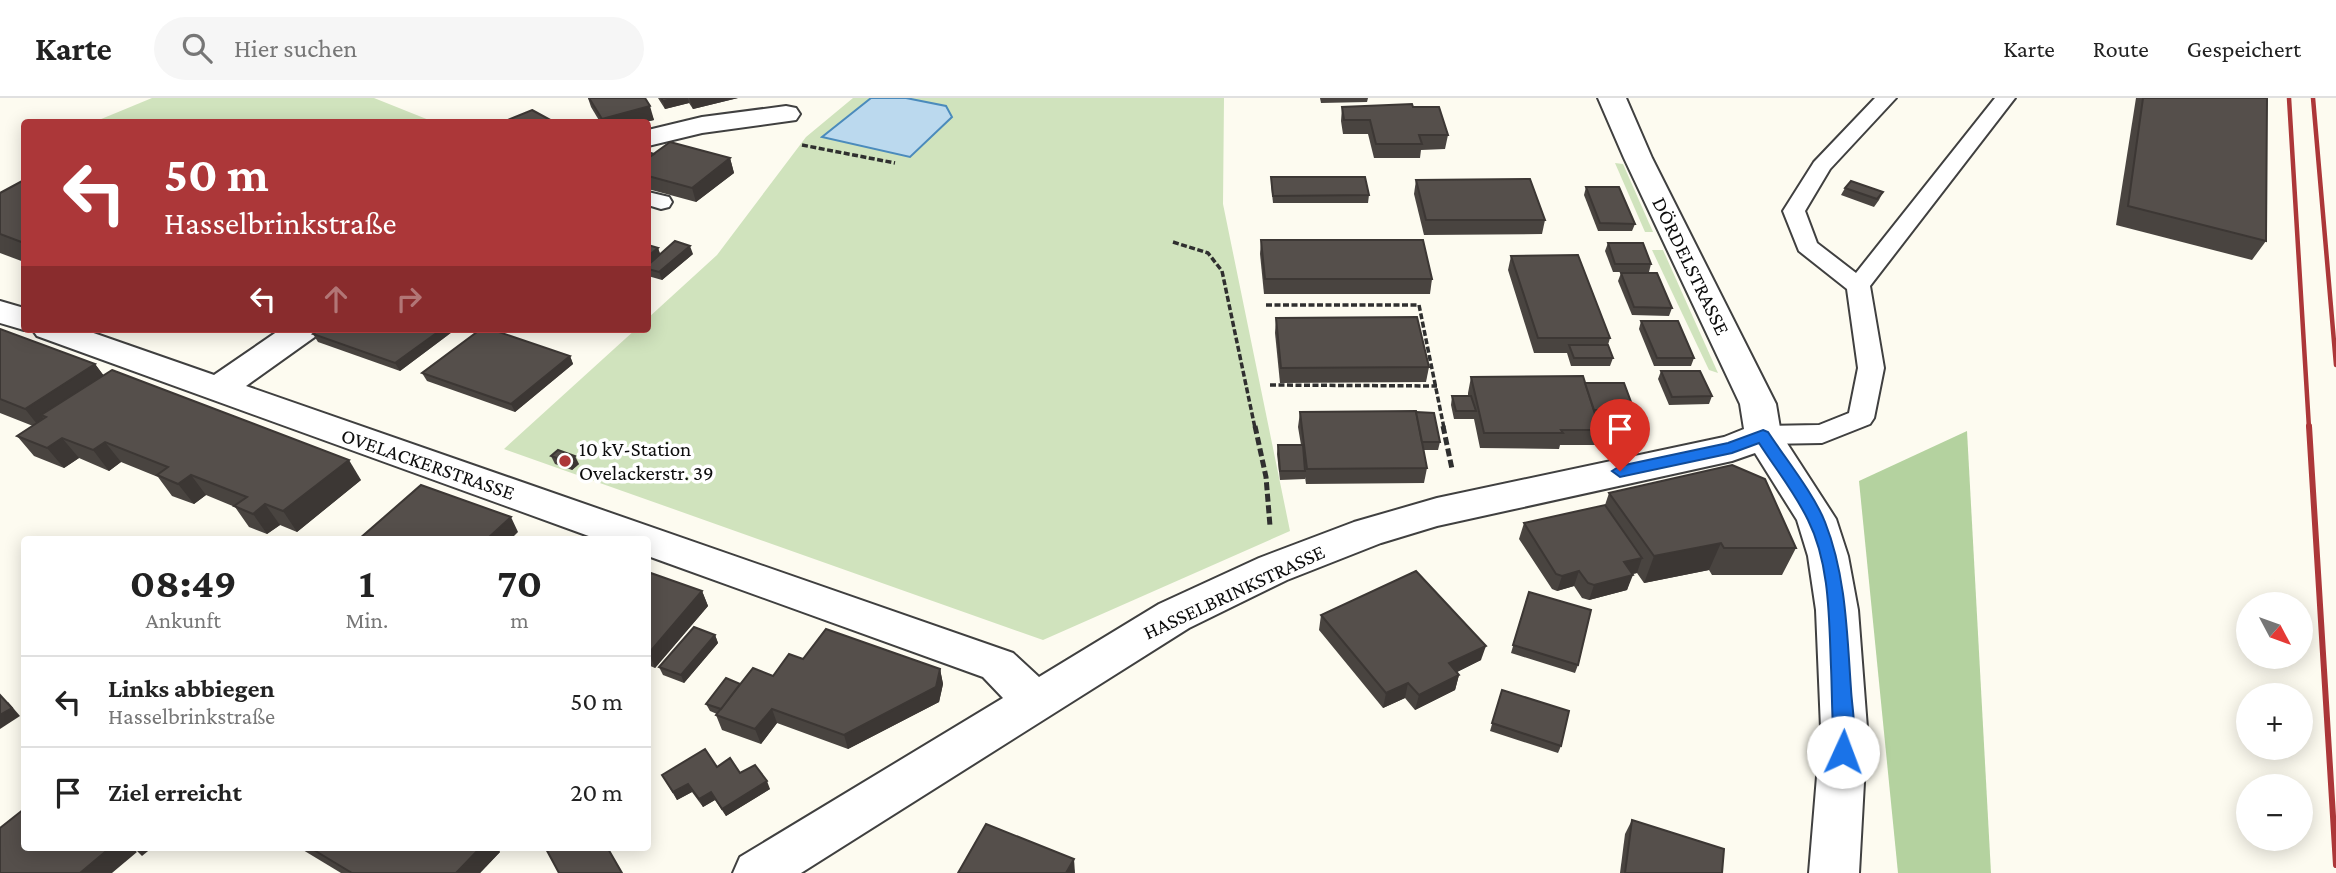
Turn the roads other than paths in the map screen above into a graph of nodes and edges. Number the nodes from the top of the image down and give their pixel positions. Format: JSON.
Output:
{"nodes":[{"id":1,"x":1612,"y":98,"type":"edge"},
{"id":2,"x":1885,"y":98,"type":"edge"},
{"id":3,"x":2005,"y":98,"type":"edge"},
{"id":4,"x":786,"y":114,"type":"dead end"},
{"id":5,"x":651,"y":137,"type":"edge"},
{"id":6,"x":1858,"y":286,"type":"junction"},
{"id":7,"x":0,"y":311,"type":"edge"},
{"id":8,"x":21,"y":319,"type":"edge"},
{"id":9,"x":60,"y":333,"type":"edge"},
{"id":10,"x":298,"y":333,"type":"edge"},
{"id":11,"x":216,"y":390,"type":"junction"},
{"id":12,"x":1763,"y":435,"type":"junction"},
{"id":13,"x":631,"y":536,"type":"edge"},
{"id":14,"x":651,"y":542,"type":"edge"},
{"id":15,"x":1034,"y":700,"type":"junction"},
{"id":16,"x":758,"y":873,"type":"edge"},
{"id":17,"x":1834,"y":873,"type":"edge"}],
"edges":[{"from":1,"to":12,"type":"street","name":"DÖRDELSTRASSE"},
{"from":2,"to":6,"type":"lane"},
{"from":3,"to":6,"type":"lane"},
{"from":4,"to":5,"type":"street"},
{"from":6,"to":12,"type":"lane"},
{"from":7,"to":8,"type":"street"},
{"from":9,"to":11,"type":"street","name":"OVELACKERSTRASSE"},
{"from":10,"to":11,"type":"street"},
{"from":11,"to":13,"type":"street","name":"OVELACKERSTRASSE"},
{"from":12,"to":15,"type":"street","name":"HASSELBRINKSTRASSE"},
{"from":12,"to":17,"type":"street"},
{"from":14,"to":15,"type":"street"},
{"from":15,"to":16,"type":"street","name":"HASSELBRINKSTRASSE"}]}
